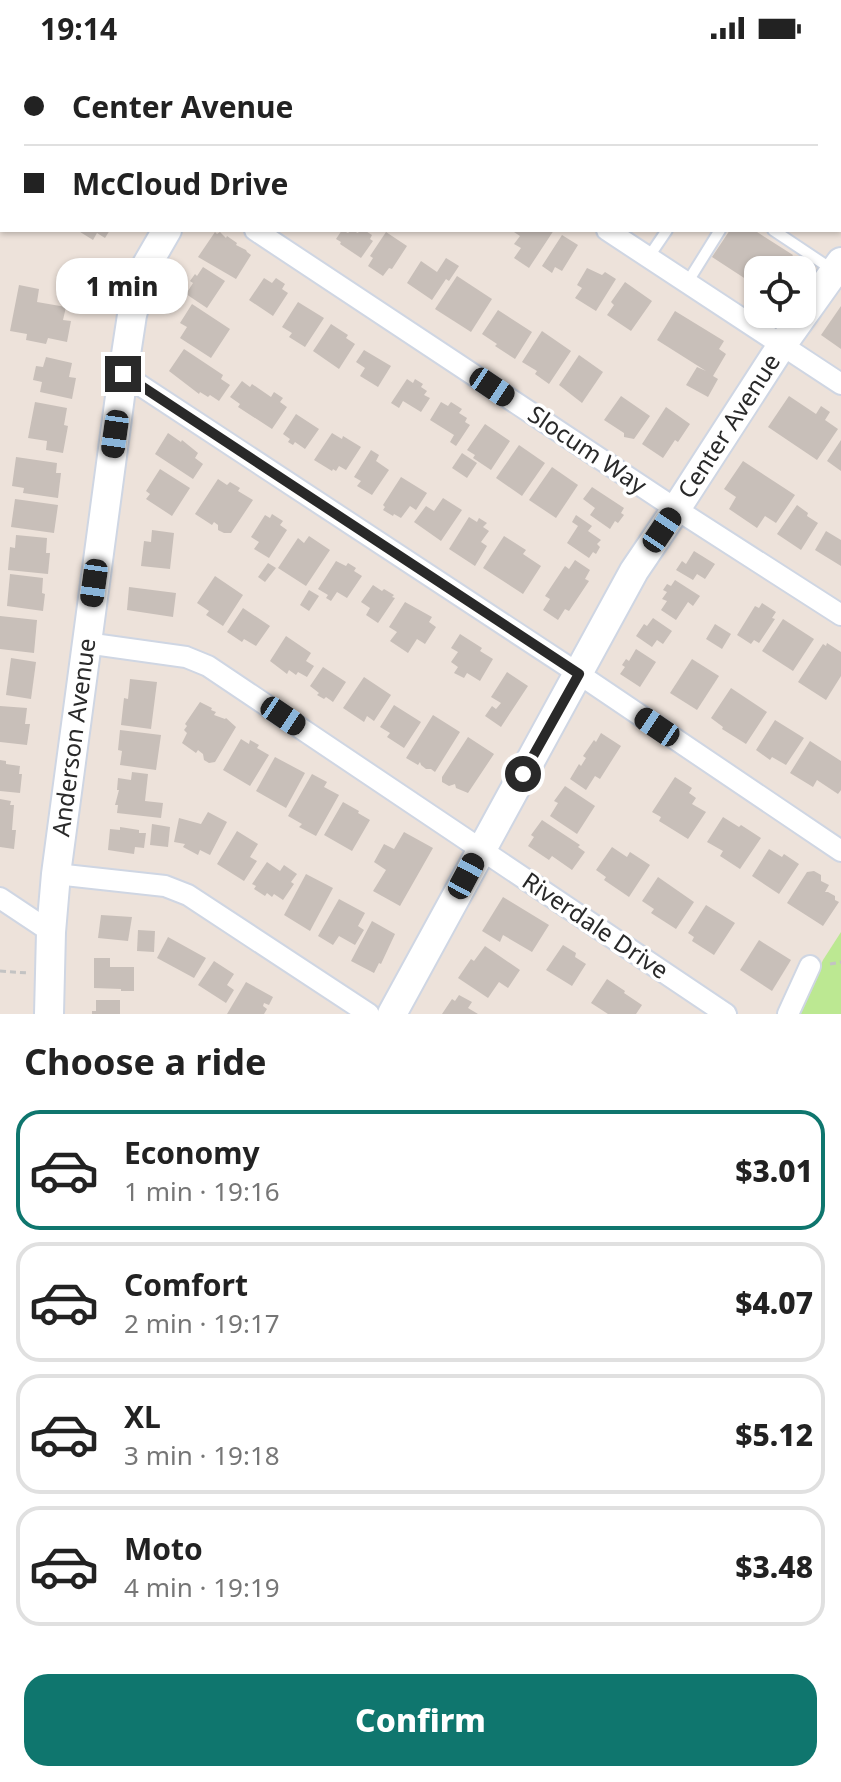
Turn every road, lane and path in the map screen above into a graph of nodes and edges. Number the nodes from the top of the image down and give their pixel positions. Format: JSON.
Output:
{"nodes":[{"id":1,"x":166,"y":232,"type":"edge"},
{"id":2,"x":258,"y":232,"type":"edge"},
{"id":3,"x":610,"y":232,"type":"edge"},
{"id":4,"x":666,"y":232,"type":"edge"},
{"id":5,"x":719,"y":232,"type":"edge"},
{"id":6,"x":777,"y":232,"type":"edge"},
{"id":7,"x":648,"y":258,"type":"junction"},
{"id":8,"x":838,"y":266,"type":"edge"},
{"id":9,"x":687,"y":283,"type":"junction"},
{"id":10,"x":782,"y":345,"type":"junction"},
{"id":11,"x":123,"y":374,"type":"junction"},
{"id":12,"x":841,"y":384,"type":"edge"},
{"id":13,"x":676,"y":509,"type":"junction"},
{"id":14,"x":841,"y":615,"type":"edge"},
{"id":15,"x":86,"y":643,"type":"junction"},
{"id":16,"x":579,"y":674,"type":"junction"},
{"id":17,"x":481,"y":849,"type":"junction"},
{"id":18,"x":841,"y":851,"type":"edge"},
{"id":19,"x":56,"y":874,"type":"junction"},
{"id":20,"x":0,"y":898,"type":"edge"},
{"id":21,"x":51,"y":932,"type":"junction"},
{"id":22,"x":810,"y":966,"type":"dead end"},
{"id":23,"x":0,"y":971,"type":"edge"},
{"id":24,"x":50,"y":975,"type":"junction"},
{"id":25,"x":49,"y":1014,"type":"edge"},
{"id":26,"x":369,"y":1014,"type":"edge"},
{"id":27,"x":392,"y":1014,"type":"edge"},
{"id":28,"x":726,"y":1014,"type":"edge"},
{"id":29,"x":788,"y":1014,"type":"edge"}],
"edges":[{"from":1,"to":11,"type":"main road","name":"Anderson Avenue"},
{"from":2,"to":13,"type":"street","name":"Slocum Way"},
{"from":3,"to":7,"type":"street"},
{"from":4,"to":7,"type":"lane"},
{"from":5,"to":9,"type":"lane"},
{"from":6,"to":8,"type":"lane"},
{"from":7,"to":9,"type":"street"},
{"from":8,"to":10,"type":"main road","name":"Center Avenue"},
{"from":9,"to":10,"type":"street"},
{"from":10,"to":12,"type":"street"},
{"from":10,"to":13,"type":"main road","name":"Center Avenue"},
{"from":11,"to":15,"type":"main road","name":"Anderson Avenue"},
{"from":11,"to":16,"type":"street"},
{"from":13,"to":14,"type":"street","name":"Slocum Way"},
{"from":13,"to":16,"type":"main road","name":"Center Avenue"},
{"from":15,"to":17,"type":"street","name":"Riverdale Drive"},
{"from":15,"to":19,"type":"main road","name":"Anderson Avenue"},
{"from":16,"to":17,"type":"main road","name":"Center Avenue"},
{"from":16,"to":18,"type":"street"},
{"from":17,"to":27,"type":"main road","name":"Center Avenue"},
{"from":17,"to":28,"type":"street","name":"Riverdale Drive"},
{"from":19,"to":21,"type":"main road","name":"Anderson Avenue"},
{"from":19,"to":26,"type":"street"},
{"from":20,"to":21,"type":"street"},
{"from":21,"to":24,"type":"main road","name":"Anderson Avenue"},
{"from":22,"to":29,"type":"street"},
{"from":23,"to":24,"type":"path"},
{"from":24,"to":25,"type":"main road","name":"Anderson Avenue"}]}
